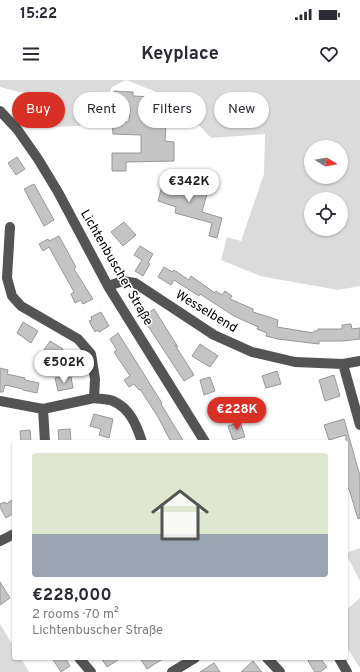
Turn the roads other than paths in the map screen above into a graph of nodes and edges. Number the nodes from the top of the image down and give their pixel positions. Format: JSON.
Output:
{"nodes":[{"id":1,"x":0,"y":111,"type":"edge"},
{"id":2,"x":10,"y":227,"type":"dead end"},
{"id":3,"x":108,"y":286,"type":"junction"},
{"id":4,"x":360,"y":361,"type":"edge"},
{"id":5,"x":343,"y":364,"type":"junction"},
{"id":6,"x":94,"y":398,"type":"junction"},
{"id":7,"x":0,"y":401,"type":"edge"},
{"id":8,"x":43,"y":409,"type":"junction"},
{"id":9,"x":360,"y":425,"type":"edge"},
{"id":10,"x":45,"y":440,"type":"edge"},
{"id":11,"x":141,"y":440,"type":"edge"},
{"id":12,"x":204,"y":440,"type":"edge"},
{"id":13,"x":12,"y":535,"type":"edge"},
{"id":14,"x":0,"y":542,"type":"edge"},
{"id":15,"x":81,"y":660,"type":"edge"},
{"id":16,"x":192,"y":660,"type":"edge"},
{"id":17,"x":269,"y":660,"type":"edge"},
{"id":18,"x":340,"y":660,"type":"edge"},
{"id":19,"x":91,"y":672,"type":"edge"},
{"id":20,"x":172,"y":672,"type":"edge"},
{"id":21,"x":280,"y":672,"type":"edge"},
{"id":22,"x":348,"y":672,"type":"edge"}],
"edges":[{"from":1,"to":3,"type":"street","name":"Lichtenbuscher Straße"},
{"from":2,"to":6,"type":"street"},
{"from":3,"to":5,"type":"street","name":"Wesselbend"},
{"from":3,"to":12,"type":"street","name":"Lichtenbuscher Straße"},
{"from":4,"to":5,"type":"street","name":"Wesselbend"},
{"from":5,"to":9,"type":"street"},
{"from":6,"to":8,"type":"street"},
{"from":6,"to":11,"type":"street"},
{"from":7,"to":8,"type":"street"},
{"from":8,"to":10,"type":"street"},
{"from":13,"to":14,"type":"street"},
{"from":15,"to":19,"type":"street"},
{"from":16,"to":20,"type":"street"},
{"from":17,"to":21,"type":"street"},
{"from":18,"to":22,"type":"street"}]}
